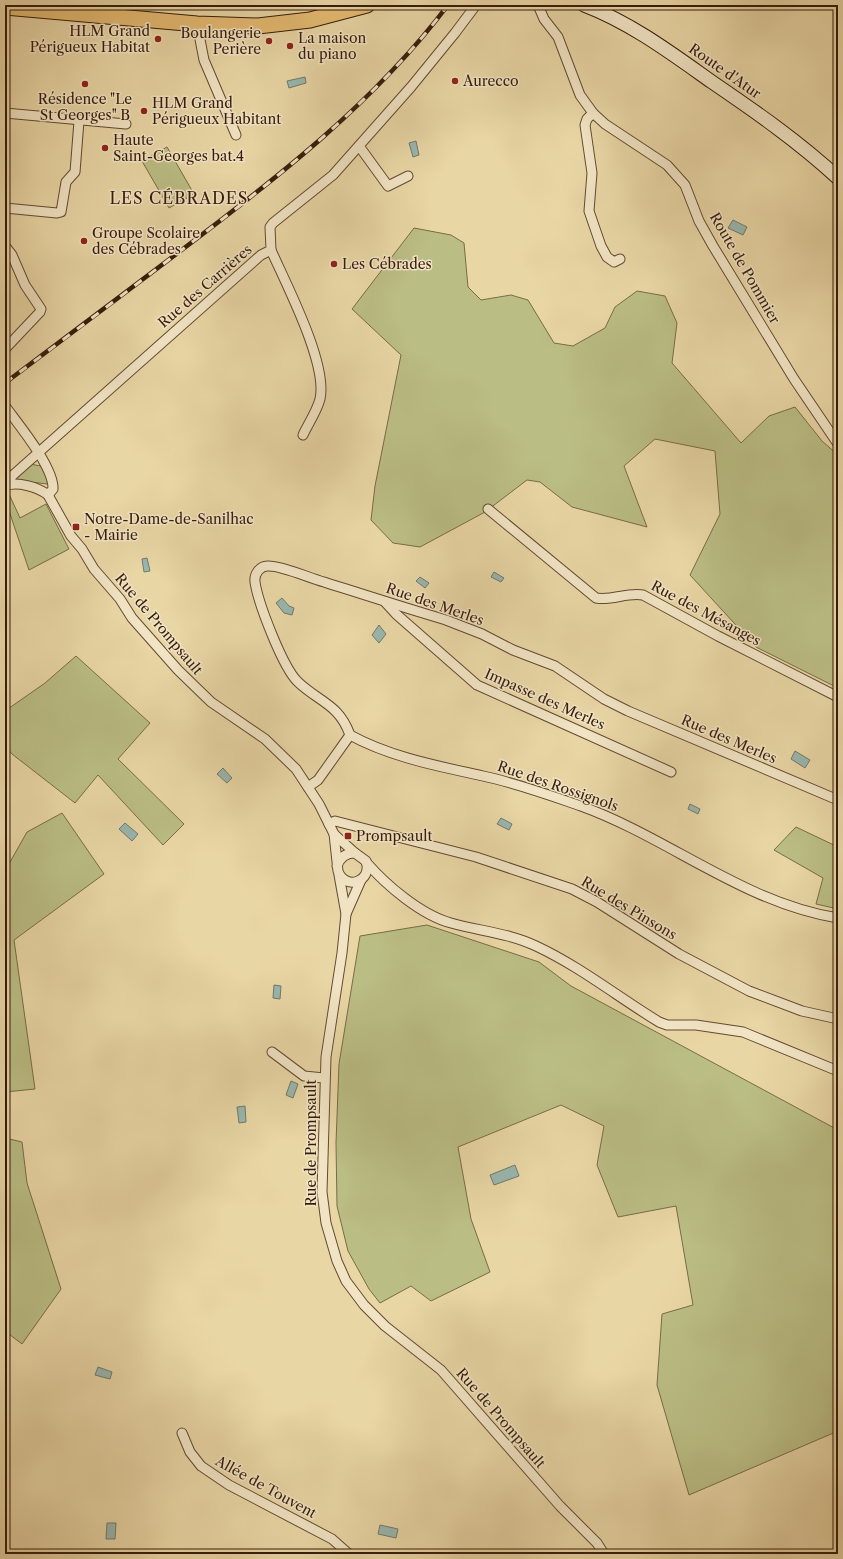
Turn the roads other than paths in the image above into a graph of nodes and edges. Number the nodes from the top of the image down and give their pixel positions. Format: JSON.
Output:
{"nodes":[{"id":1,"x":367,"y":5,"type":"edge"},
{"id":2,"x":476,"y":5,"type":"edge"},
{"id":3,"x":538,"y":5,"type":"edge"},
{"id":4,"x":584,"y":5,"type":"edge"},
{"id":5,"x":5,"y":7,"type":"edge"},
{"id":6,"x":348,"y":7,"type":"edge"},
{"id":7,"x":75,"y":8,"type":"edge"},
{"id":8,"x":197,"y":24,"type":"junction"},
{"id":9,"x":5,"y":113,"type":"edge"},
{"id":10,"x":592,"y":113,"type":"junction"},
{"id":11,"x":79,"y":121,"type":"junction"},
{"id":12,"x":126,"y":124,"type":"dead end"},
{"id":13,"x":236,"y":136,"type":"dead end"},
{"id":14,"x":359,"y":146,"type":"junction"},
{"id":15,"x":408,"y":176,"type":"dead end"},
{"id":16,"x":838,"y":178,"type":"edge"},
{"id":17,"x":5,"y":208,"type":"edge"},
{"id":18,"x":5,"y":246,"type":"edge"},
{"id":19,"x":271,"y":250,"type":"junction"},
{"id":20,"x":620,"y":259,"type":"dead end"},
{"id":21,"x":5,"y":349,"type":"edge"},
{"id":22,"x":5,"y":406,"type":"edge"},
{"id":23,"x":303,"y":435,"type":"dead end"},
{"id":24,"x":838,"y":444,"type":"edge"},
{"id":25,"x":38,"y":452,"type":"junction"},
{"id":26,"x":6,"y":486,"type":"edge"},
{"id":27,"x":48,"y":495,"type":"junction"},
{"id":28,"x":488,"y":509,"type":"dead end"},
{"id":29,"x":384,"y":602,"type":"junction"},
{"id":30,"x":838,"y":697,"type":"edge"},
{"id":31,"x":350,"y":735,"type":"junction"},
{"id":32,"x":671,"y":772,"type":"dead end"},
{"id":33,"x":308,"y":787,"type":"junction"},
{"id":34,"x":838,"y":800,"type":"edge"},
{"id":35,"x":329,"y":824,"type":"junction"},
{"id":36,"x":334,"y":834,"type":"junction"},
{"id":37,"x":355,"y":853,"type":"junction"},
{"id":38,"x":366,"y":861,"type":"junction"},
{"id":39,"x":338,"y":866,"type":"junction"},
{"id":40,"x":339,"y":875,"type":"junction"},
{"id":41,"x":382,"y":879,"type":"junction"},
{"id":42,"x":362,"y":880,"type":"junction"},
{"id":43,"x":346,"y":914,"type":"junction"},
{"id":44,"x":838,"y":918,"type":"edge"},
{"id":45,"x":838,"y":1019,"type":"edge"},
{"id":46,"x":272,"y":1052,"type":"dead end"},
{"id":47,"x":838,"y":1071,"type":"edge"},
{"id":48,"x":324,"y":1078,"type":"junction"},
{"id":49,"x":182,"y":1433,"type":"dead end"},
{"id":50,"x":349,"y":1554,"type":"edge"},
{"id":51,"x":604,"y":1554,"type":"edge"}],
"edges":[{"from":1,"to":6,"type":"main road"},
{"from":2,"to":14,"type":"street","name":"Rue des Carrières"},
{"from":3,"to":10,"type":"street","name":"Route de Pommier"},
{"from":4,"to":16,"type":"main road","name":"Route d'Atur"},
{"from":5,"to":7,"type":"main road"},
{"from":6,"to":8,"type":"main road"},
{"from":7,"to":8,"type":"main road"},
{"from":8,"to":13,"type":"street"},
{"from":9,"to":11,"type":"street"},
{"from":10,"to":20,"type":"street"},
{"from":10,"to":24,"type":"street","name":"Route de Pommier"},
{"from":11,"to":12,"type":"street"},
{"from":11,"to":17,"type":"street"},
{"from":14,"to":15,"type":"street"},
{"from":14,"to":19,"type":"street","name":"Rue des Carrières"},
{"from":18,"to":21,"type":"street"},
{"from":19,"to":23,"type":"street"},
{"from":19,"to":25,"type":"street","name":"Rue des Carrières"},
{"from":22,"to":25,"type":"street"},
{"from":25,"to":26,"type":"street","name":"Rue des Carrières"},
{"from":25,"to":27,"type":"street"},
{"from":26,"to":27,"type":"street"},
{"from":27,"to":33,"type":"street","name":"Rue de Prompsault"},
{"from":28,"to":30,"type":"street","name":"Rue des Mésanges"},
{"from":29,"to":31,"type":"street","name":"Rue des Merles"},
{"from":29,"to":32,"type":"street","name":"Impasse des Merles"},
{"from":29,"to":34,"type":"street","name":"Rue des Merles"},
{"from":31,"to":33,"type":"street"},
{"from":31,"to":44,"type":"street","name":"Rue des Rossignols"},
{"from":33,"to":35,"type":"street","name":"Rue de Prompsault"},
{"from":35,"to":36,"type":"street","name":"Rue de Prompsault"},
{"from":35,"to":45,"type":"street","name":"Rue des Pinsons"},
{"from":36,"to":37,"type":"street","name":"Rue de Prompsault"},
{"from":36,"to":39,"type":"street","name":"Rue de Prompsault"},
{"from":37,"to":38,"type":"street"},
{"from":37,"to":39,"type":"street"},
{"from":38,"to":41,"type":"street"},
{"from":38,"to":42,"type":"street"},
{"from":39,"to":40,"type":"street"},
{"from":40,"to":42,"type":"street"},
{"from":40,"to":43,"type":"street","name":"Rue de Prompsault"},
{"from":41,"to":42,"type":"street"},
{"from":41,"to":47,"type":"street"},
{"from":42,"to":43,"type":"street","name":"Rue de Prompsault"},
{"from":43,"to":48,"type":"street","name":"Rue de Prompsault"},
{"from":46,"to":48,"type":"street"},
{"from":48,"to":51,"type":"street","name":"Rue de Prompsault"},
{"from":49,"to":50,"type":"street","name":"Allée de Touvent"}]}
